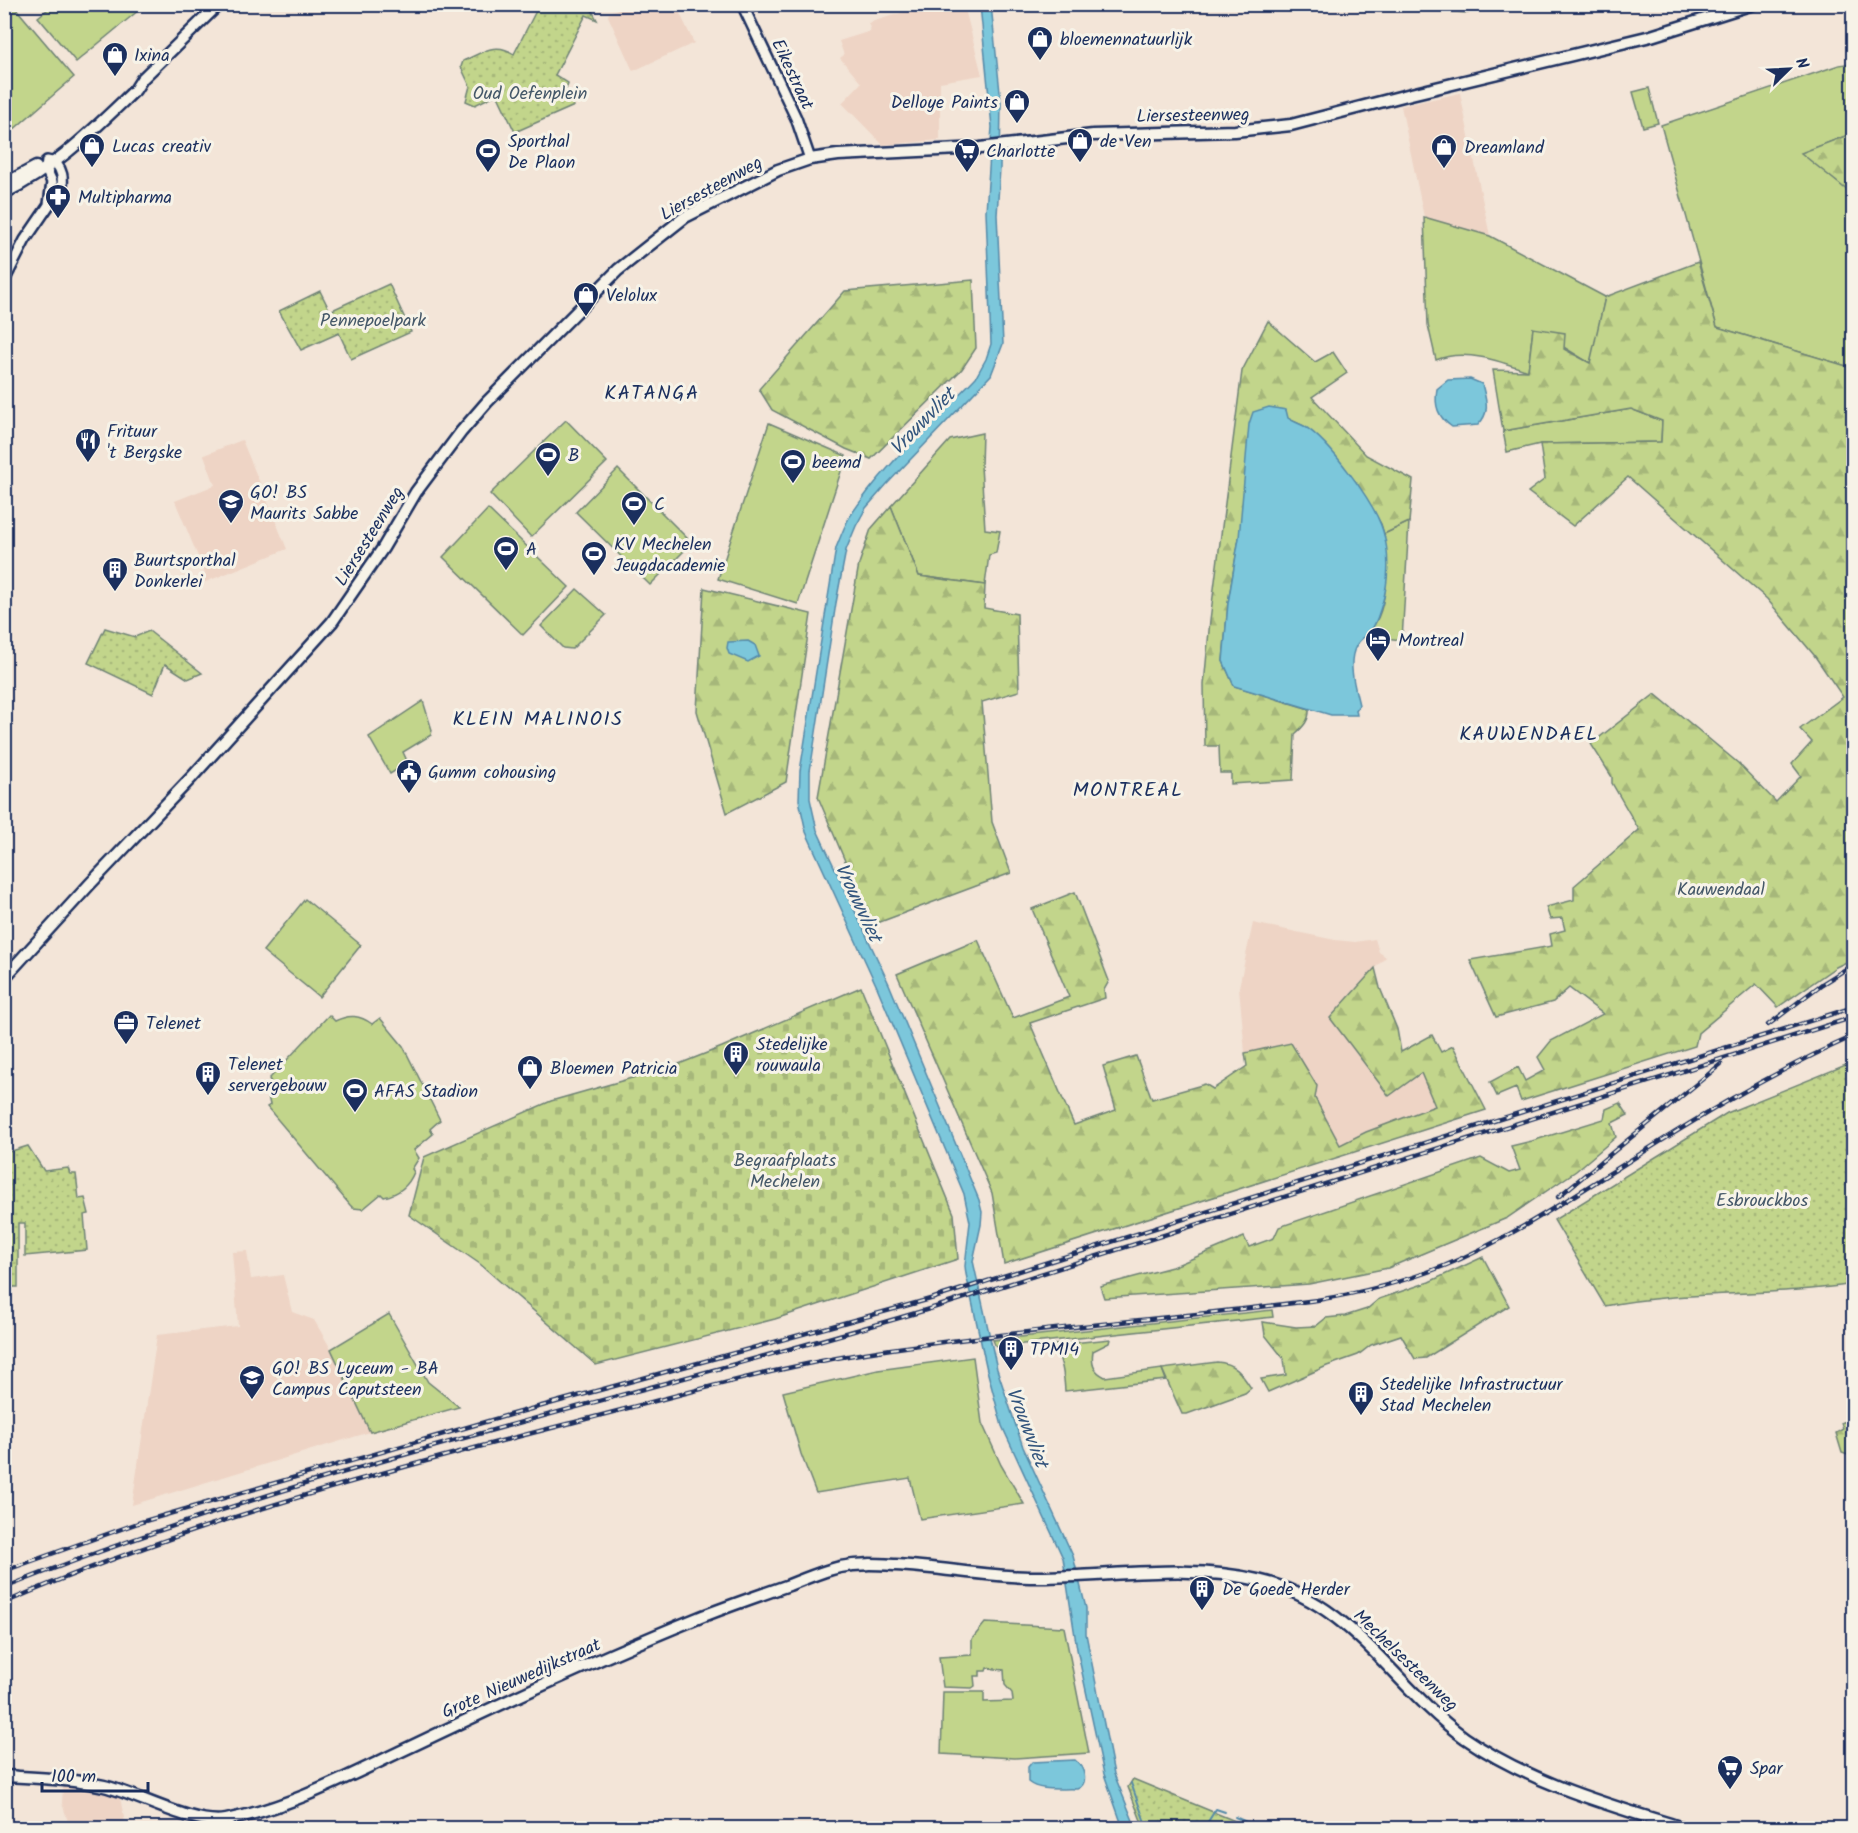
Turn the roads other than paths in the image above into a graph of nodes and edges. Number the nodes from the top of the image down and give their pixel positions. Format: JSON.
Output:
{"nodes":[{"id":1,"x":219,"y":4,"type":"edge"},
{"id":2,"x":742,"y":4,"type":"edge"},
{"id":3,"x":1754,"y":4,"type":"edge"},
{"id":4,"x":810,"y":159,"type":"junction"},
{"id":5,"x":49,"y":164,"type":"junction"},
{"id":6,"x":4,"y":184,"type":"edge"},
{"id":7,"x":4,"y":193,"type":"edge"},
{"id":8,"x":4,"y":281,"type":"edge"},
{"id":9,"x":4,"y":978,"type":"edge"},
{"id":10,"x":1057,"y":1577,"type":"joint"},
{"id":11,"x":4,"y":1776,"type":"edge"},
{"id":12,"x":1683,"y":1828,"type":"edge"}],
"edges":[{"from":1,"to":5,"type":"main road"},
{"from":2,"to":4,"type":"street","name":"Eikestraat"},
{"from":3,"to":4,"type":"main road","name":"Liersesteenweg"},
{"from":4,"to":9,"type":"main road","name":"Liersesteenweg"},
{"from":5,"to":6,"type":"main road"},
{"from":5,"to":7,"type":"main road"},
{"from":5,"to":8,"type":"street"},
{"from":10,"to":11,"type":"main road","name":"Grote Nieuwedijkstraat"},
{"from":10,"to":12,"type":"main road","name":"Mechelsesteenweg"}]}
